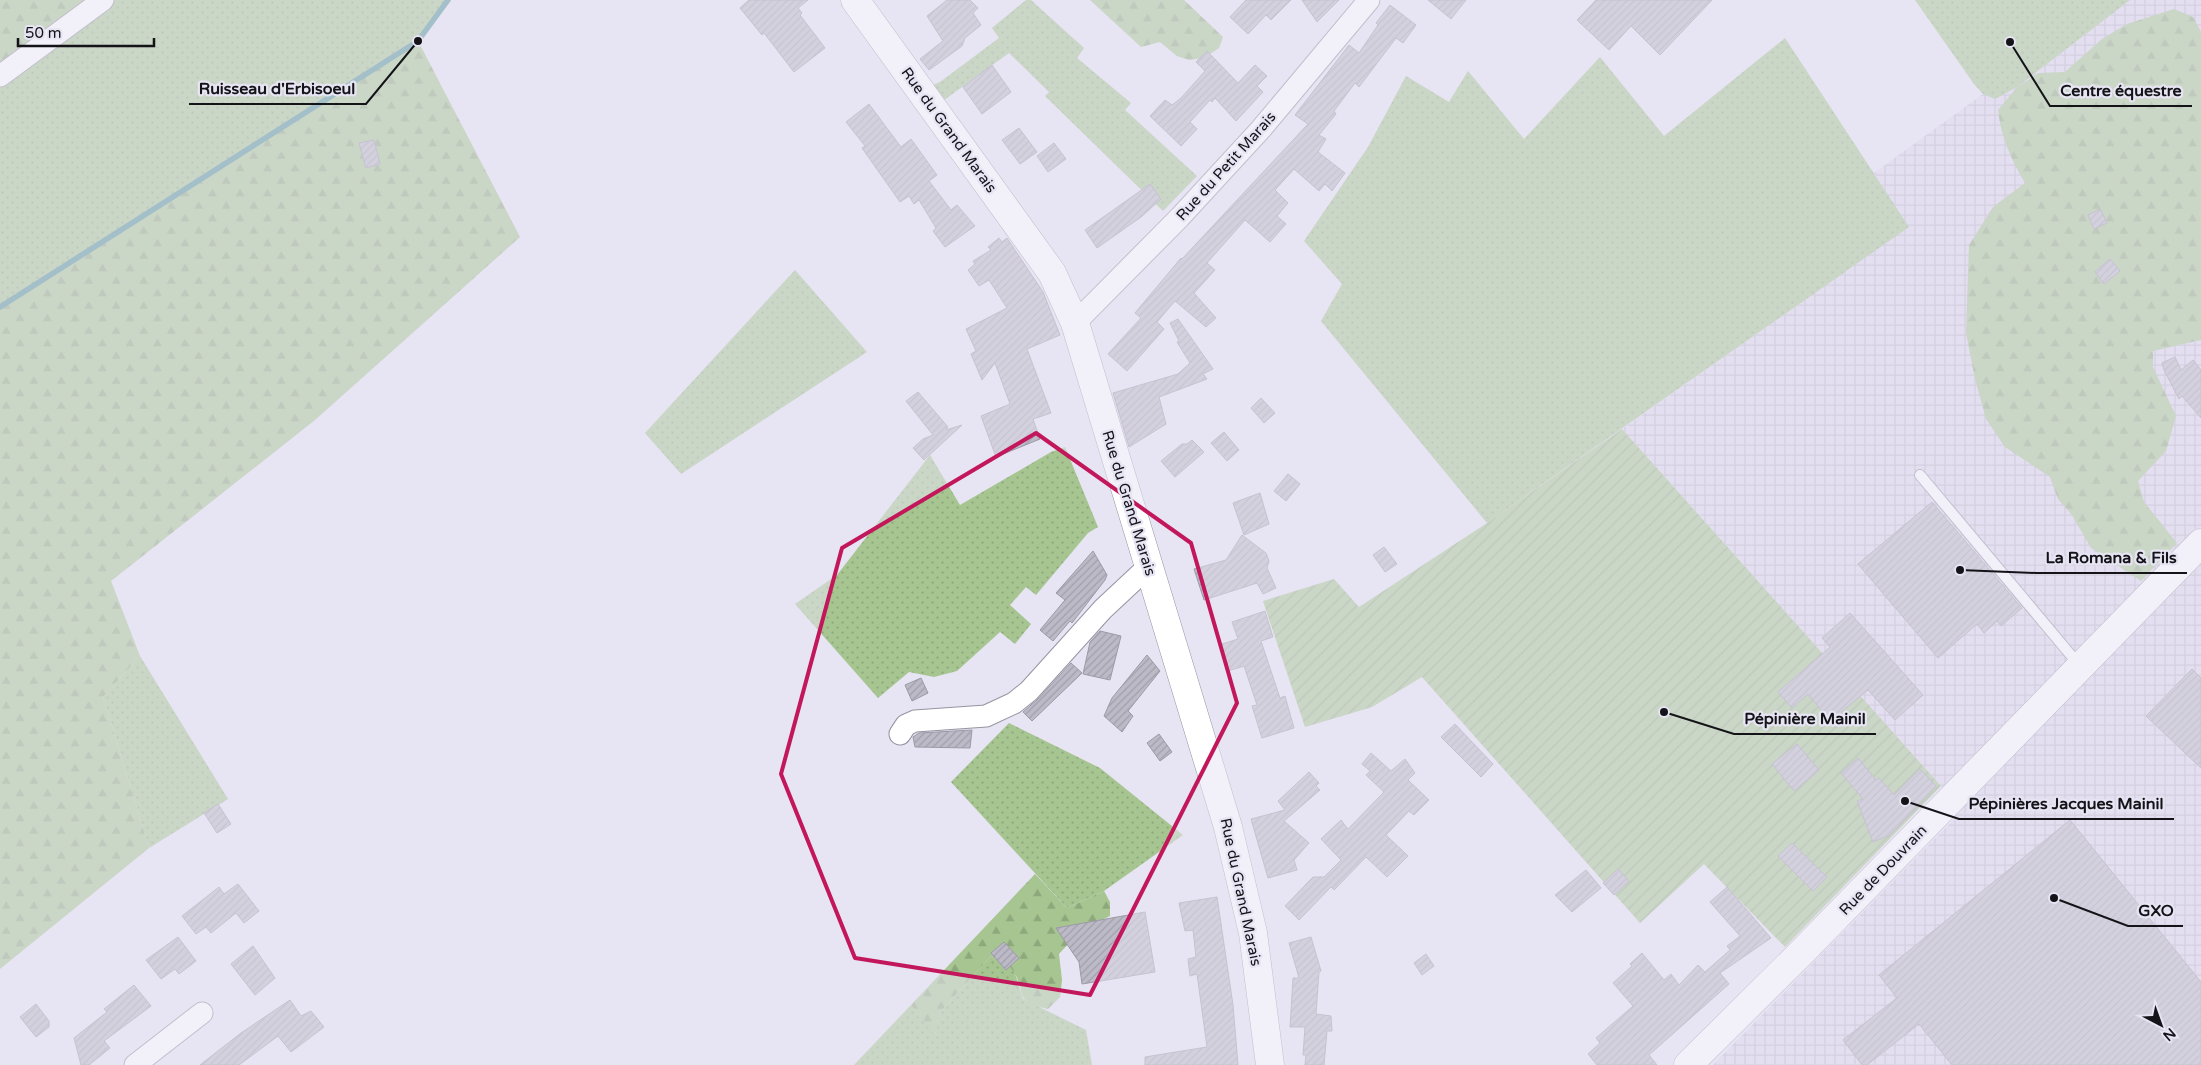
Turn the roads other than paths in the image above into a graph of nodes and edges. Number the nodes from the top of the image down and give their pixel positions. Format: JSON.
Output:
{"nodes":[{"id":1,"x":103,"y":0,"type":"edge"},
{"id":2,"x":855,"y":0,"type":"edge"},
{"id":3,"x":1369,"y":0,"type":"edge"},
{"id":4,"x":0,"y":76,"type":"edge"},
{"id":5,"x":1075,"y":323,"type":"junction"},
{"id":6,"x":1920,"y":475,"type":"dead end"},
{"id":7,"x":2201,"y":543,"type":"edge"},
{"id":8,"x":1148,"y":566,"type":"junction"},
{"id":9,"x":2080,"y":666,"type":"junction"},
{"id":10,"x":900,"y":734,"type":"dead end"},
{"id":11,"x":202,"y":1013,"type":"dead end"},
{"id":12,"x":135,"y":1065,"type":"edge"},
{"id":13,"x":1270,"y":1065,"type":"edge"},
{"id":14,"x":1688,"y":1065,"type":"edge"}],
"edges":[{"from":1,"to":4,"type":"street"},
{"from":2,"to":5,"type":"street","name":"Rue du Grand Marais"},
{"from":3,"to":5,"type":"street","name":"Rue du Petit Marais"},
{"from":5,"to":8,"type":"street","name":"Rue du Grand Marais"},
{"from":6,"to":9,"type":"lane"},
{"from":7,"to":9,"type":"street","name":"Rue de Douvrain"},
{"from":8,"to":10,"type":"street"},
{"from":8,"to":13,"type":"street","name":"Rue du Grand Marais"},
{"from":9,"to":14,"type":"street","name":"Rue de Douvrain"},
{"from":11,"to":12,"type":"street"}]}
